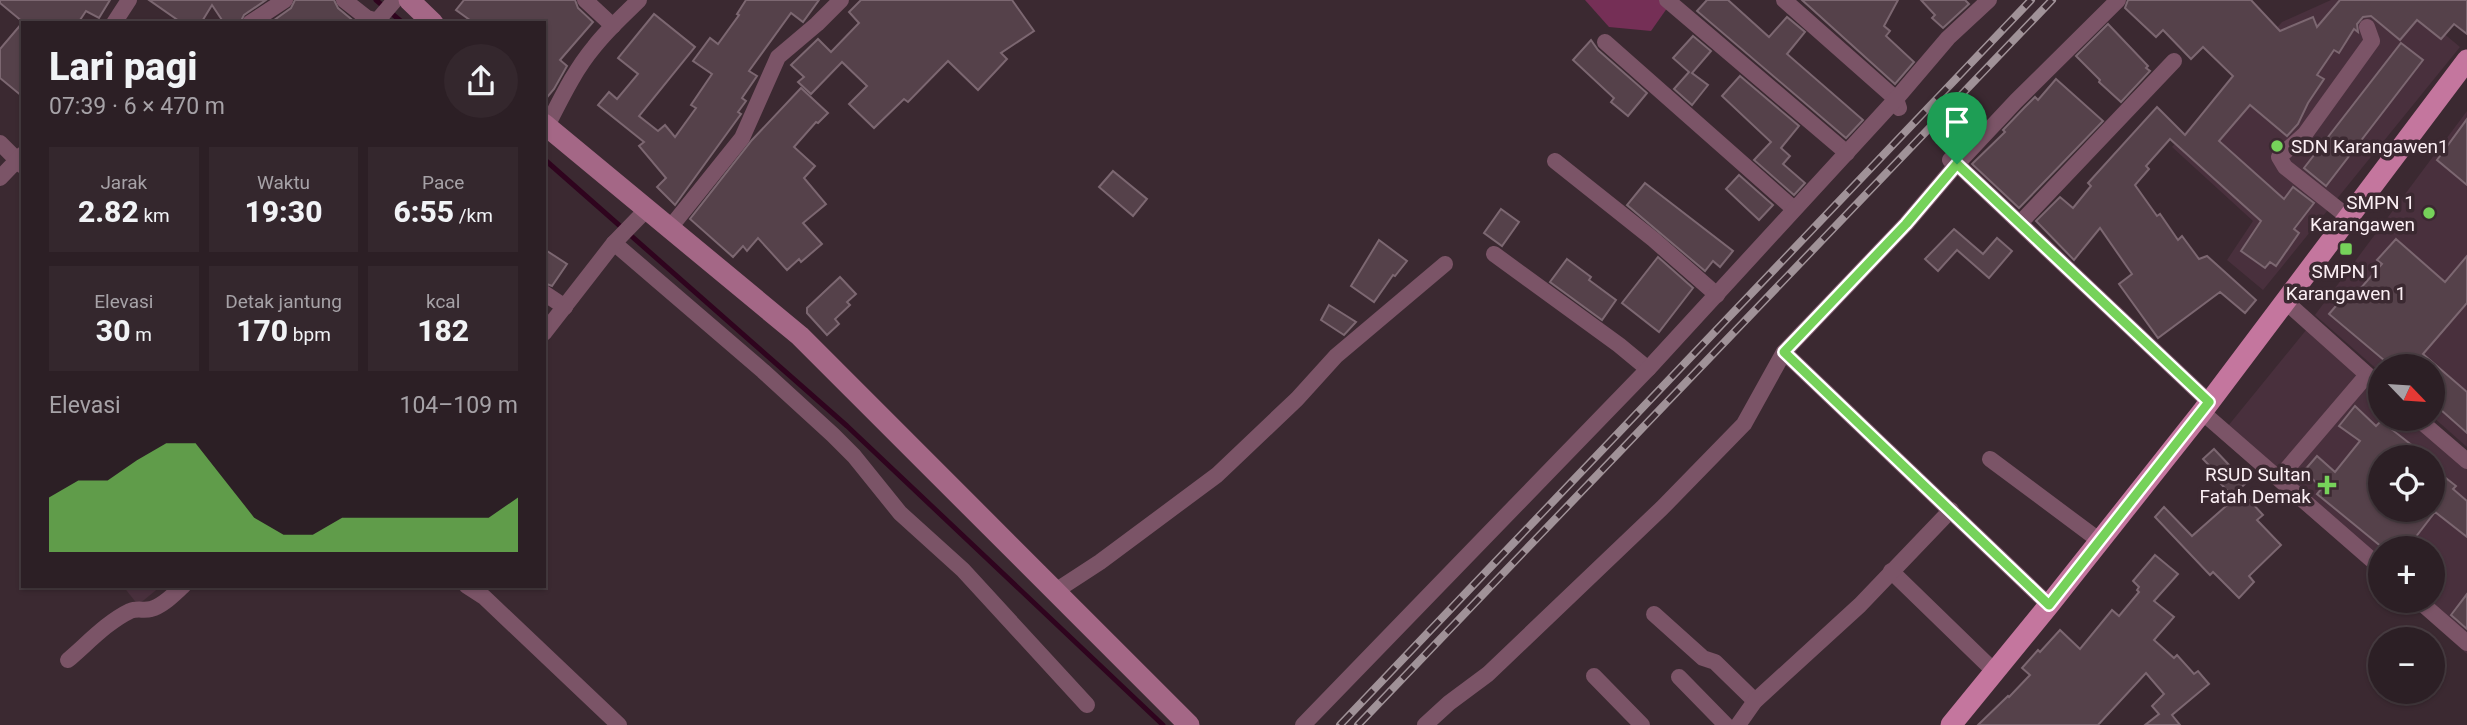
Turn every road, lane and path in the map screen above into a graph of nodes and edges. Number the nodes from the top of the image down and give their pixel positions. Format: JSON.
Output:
{"nodes":[{"id":1,"x":129,"y":0,"type":"edge"},
{"id":2,"x":285,"y":0,"type":"edge"},
{"id":3,"x":344,"y":0,"type":"edge"},
{"id":4,"x":399,"y":0,"type":"edge"},
{"id":5,"x":586,"y":0,"type":"edge"},
{"id":6,"x":639,"y":0,"type":"edge"},
{"id":7,"x":841,"y":0,"type":"edge"},
{"id":8,"x":1667,"y":0,"type":"edge"},
{"id":9,"x":1784,"y":0,"type":"edge"},
{"id":10,"x":1989,"y":0,"type":"edge"},
{"id":11,"x":2118,"y":0,"type":"edge"},
{"id":12,"x":115,"y":21,"type":"edge"},
{"id":13,"x":253,"y":21,"type":"edge"},
{"id":14,"x":430,"y":21,"type":"edge"},
{"id":15,"x":613,"y":26,"type":"junction"},
{"id":16,"x":2367,"y":27,"type":"dead end"},
{"id":17,"x":1605,"y":42,"type":"dead end"},
{"id":18,"x":2174,"y":61,"type":"dead end"},
{"id":19,"x":2464,"y":73,"type":"edge"},
{"id":20,"x":1898,"y":105,"type":"junction"},
{"id":21,"x":546,"y":125,"type":"edge"},
{"id":22,"x":0,"y":143,"type":"edge"},
{"id":23,"x":1847,"y":153,"type":"junction"},
{"id":24,"x":21,"y":161,"type":"edge"},
{"id":25,"x":1555,"y":161,"type":"dead end"},
{"id":26,"x":1953,"y":162,"type":"junction"},
{"id":27,"x":0,"y":178,"type":"edge"},
{"id":28,"x":1794,"y":209,"type":"junction"},
{"id":29,"x":641,"y":215,"type":"junction"},
{"id":30,"x":2348,"y":217,"type":"junction"},
{"id":31,"x":2020,"y":223,"type":"junction"},
{"id":32,"x":668,"y":229,"type":"junction"},
{"id":33,"x":617,"y":240,"type":"junction"},
{"id":34,"x":1494,"y":254,"type":"dead end"},
{"id":35,"x":1445,"y":264,"type":"dead end"},
{"id":36,"x":546,"y":294,"type":"edge"},
{"id":37,"x":1717,"y":295,"type":"junction"},
{"id":38,"x":2285,"y":301,"type":"junction"},
{"id":39,"x":565,"y":307,"type":"junction"},
{"id":40,"x":546,"y":330,"type":"edge"},
{"id":41,"x":1784,"y":352,"type":"junction"},
{"id":42,"x":1648,"y":369,"type":"junction"},
{"id":43,"x":2367,"y":375,"type":"joint"},
{"id":44,"x":2206,"y":407,"type":"junction"},
{"id":45,"x":2432,"y":431,"type":"edge"},
{"id":46,"x":1990,"y":459,"type":"dead end"},
{"id":47,"x":2467,"y":461,"type":"edge"},
{"id":48,"x":2279,"y":478,"type":"junction"},
{"id":49,"x":1951,"y":510,"type":"junction"},
{"id":50,"x":2100,"y":541,"type":"junction"},
{"id":51,"x":2368,"y":556,"type":"edge"},
{"id":52,"x":1891,"y":571,"type":"junction"},
{"id":53,"x":181,"y":588,"type":"edge"},
{"id":54,"x":470,"y":588,"type":"edge"},
{"id":55,"x":1054,"y":592,"type":"junction"},
{"id":56,"x":2049,"y":605,"type":"junction"},
{"id":57,"x":2433,"y":613,"type":"edge"},
{"id":58,"x":1654,"y":614,"type":"dead end"},
{"id":59,"x":2467,"y":643,"type":"edge"},
{"id":60,"x":68,"y":660,"type":"dead end"},
{"id":61,"x":1994,"y":671,"type":"junction"},
{"id":62,"x":1594,"y":676,"type":"dead end"},
{"id":63,"x":1679,"y":677,"type":"dead end"},
{"id":64,"x":1755,"y":701,"type":"junction"},
{"id":65,"x":1087,"y":705,"type":"dead end"},
{"id":66,"x":619,"y":725,"type":"edge"},
{"id":67,"x":1189,"y":725,"type":"edge"},
{"id":68,"x":1303,"y":725,"type":"edge"},
{"id":69,"x":1425,"y":725,"type":"edge"},
{"id":70,"x":1642,"y":725,"type":"edge"},
{"id":71,"x":1726,"y":725,"type":"edge"},
{"id":72,"x":1738,"y":725,"type":"edge"},
{"id":73,"x":1951,"y":725,"type":"edge"}],
"edges":[{"from":1,"to":12,"type":"street"},
{"from":2,"to":13,"type":"street"},
{"from":3,"to":4,"type":"street"},
{"from":4,"to":14,"type":"main road"},
{"from":5,"to":15,"type":"street"},
{"from":6,"to":15,"type":"street"},
{"from":7,"to":32,"type":"street"},
{"from":8,"to":23,"type":"street"},
{"from":9,"to":20,"type":"street"},
{"from":10,"to":20,"type":"street"},
{"from":11,"to":26,"type":"street"},
{"from":15,"to":21,"type":"street"},
{"from":16,"to":30,"type":"street"},
{"from":17,"to":28,"type":"street"},
{"from":18,"to":31,"type":"street"},
{"from":19,"to":30,"type":"main road"},
{"from":20,"to":23,"type":"street"},
{"from":21,"to":29,"type":"main road"},
{"from":22,"to":24,"type":"street"},
{"from":23,"to":28,"type":"street"},
{"from":24,"to":27,"type":"street"},
{"from":25,"to":37,"type":"street"},
{"from":26,"to":31,"type":"street"},
{"from":26,"to":41,"type":"street"},
{"from":28,"to":37,"type":"street"},
{"from":29,"to":32,"type":"main road"},
{"from":29,"to":33,"type":"street"},
{"from":30,"to":38,"type":"main road"},
{"from":31,"to":44,"type":"street"},
{"from":32,"to":55,"type":"main road"},
{"from":33,"to":39,"type":"street"},
{"from":33,"to":65,"type":"street"},
{"from":34,"to":42,"type":"street"},
{"from":35,"to":55,"type":"street"},
{"from":36,"to":39,"type":"street"},
{"from":37,"to":42,"type":"street"},
{"from":38,"to":43,"type":"street"},
{"from":38,"to":44,"type":"main road"},
{"from":39,"to":40,"type":"street"},
{"from":41,"to":49,"type":"street"},
{"from":41,"to":69,"type":"street"},
{"from":42,"to":68,"type":"street"},
{"from":43,"to":48,"type":"street"},
{"from":44,"to":48,"type":"street"},
{"from":44,"to":50,"type":"main road"},
{"from":45,"to":47,"type":"street"},
{"from":46,"to":50,"type":"street"},
{"from":48,"to":51,"type":"street"},
{"from":49,"to":52,"type":"street"},
{"from":49,"to":56,"type":"street"},
{"from":50,"to":56,"type":"main road"},
{"from":52,"to":61,"type":"street"},
{"from":52,"to":64,"type":"street"},
{"from":53,"to":60,"type":"street"},
{"from":54,"to":66,"type":"street"},
{"from":55,"to":67,"type":"main road"},
{"from":56,"to":61,"type":"main road"},
{"from":57,"to":59,"type":"street"},
{"from":58,"to":64,"type":"street"},
{"from":61,"to":73,"type":"main road"},
{"from":62,"to":70,"type":"street"},
{"from":63,"to":71,"type":"street"},
{"from":64,"to":72,"type":"street"}]}
